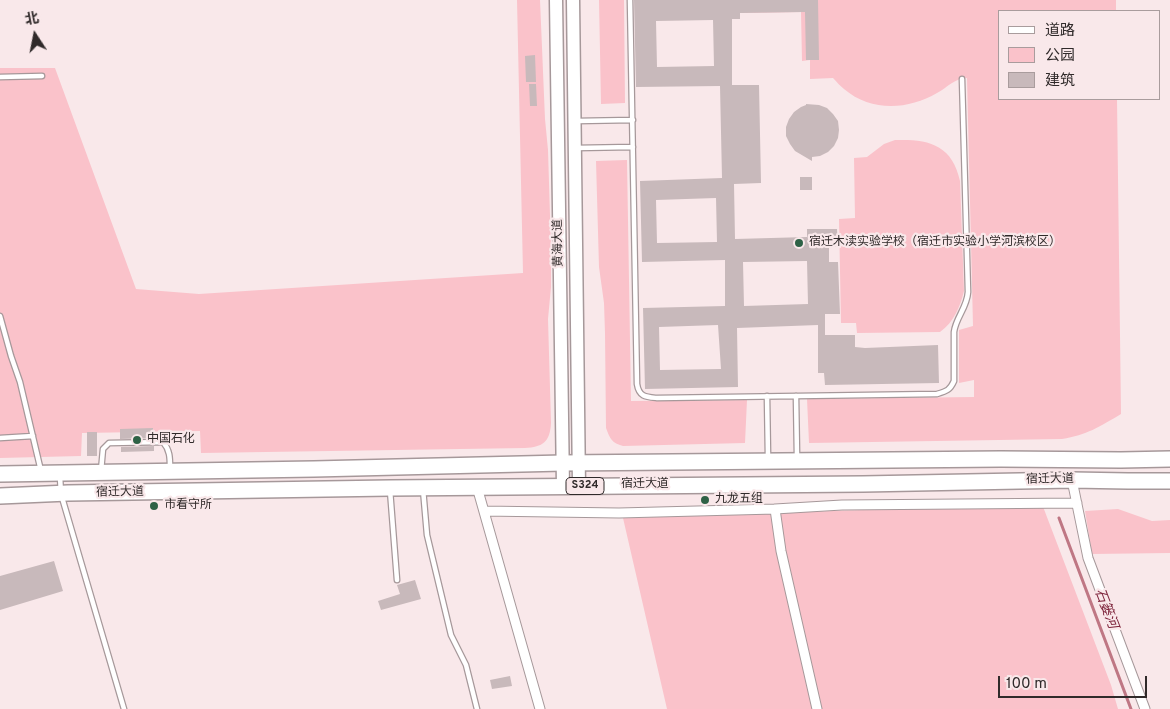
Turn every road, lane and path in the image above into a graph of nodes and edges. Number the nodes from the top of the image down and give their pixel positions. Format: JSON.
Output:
{"nodes":[{"id":1,"x":556,"y":0,"type":"edge"},
{"id":2,"x":573,"y":0,"type":"edge"},
{"id":3,"x":630,"y":0,"type":"edge"},
{"id":4,"x":42,"y":76,"type":"dead end"},
{"id":5,"x":0,"y":77,"type":"edge"},
{"id":6,"x":962,"y":79,"type":"dead end"},
{"id":7,"x":633,"y":120,"type":"junction"},
{"id":8,"x":574,"y":121,"type":"junction"},
{"id":9,"x":633,"y":147,"type":"junction"},
{"id":10,"x":575,"y":148,"type":"junction"},
{"id":11,"x":0,"y":316,"type":"edge"},
{"id":12,"x":767,"y":396,"type":"junction"},
{"id":13,"x":796,"y":396,"type":"junction"},
{"id":14,"x":33,"y":436,"type":"junction"},
{"id":15,"x":0,"y":438,"type":"edge"},
{"id":16,"x":1170,"y":459,"type":"edge"},
{"id":17,"x":768,"y":461,"type":"junction"},
{"id":18,"x":797,"y":461,"type":"junction"},
{"id":19,"x":562,"y":463,"type":"junction"},
{"id":20,"x":579,"y":463,"type":"junction"},
{"id":21,"x":170,"y":471,"type":"junction"},
{"id":22,"x":101,"y":472,"type":"junction"},
{"id":23,"x":42,"y":473,"type":"junction"},
{"id":24,"x":60,"y":473,"type":"junction"},
{"id":25,"x":0,"y":474,"type":"edge"},
{"id":26,"x":1072,"y":480,"type":"junction"},
{"id":27,"x":1170,"y":481,"type":"edge"},
{"id":28,"x":563,"y":486,"type":"junction"},
{"id":29,"x":579,"y":486,"type":"junction"},
{"id":30,"x":477,"y":487,"type":"junction"},
{"id":31,"x":390,"y":488,"type":"junction"},
{"id":32,"x":423,"y":488,"type":"junction"},
{"id":33,"x":61,"y":494,"type":"junction"},
{"id":34,"x":0,"y":496,"type":"edge"},
{"id":35,"x":1077,"y":503,"type":"junction"},
{"id":36,"x":775,"y":509,"type":"junction"},
{"id":37,"x":484,"y":512,"type":"junction"},
{"id":38,"x":397,"y":580,"type":"dead end"},
{"id":39,"x":124,"y":709,"type":"edge"},
{"id":40,"x":477,"y":709,"type":"edge"},
{"id":41,"x":540,"y":709,"type":"edge"},
{"id":42,"x":817,"y":709,"type":"edge"},
{"id":43,"x":1145,"y":709,"type":"edge"}],
"edges":[{"from":1,"to":19,"type":"main road","name":"黄海大道"},
{"from":2,"to":8,"type":"main road","name":"黄海大道"},
{"from":3,"to":7,"type":"lane"},
{"from":4,"to":5,"type":"lane"},
{"from":6,"to":13,"type":"lane"},
{"from":7,"to":8,"type":"lane"},
{"from":7,"to":9,"type":"lane"},
{"from":8,"to":10,"type":"main road","name":"黄海大道"},
{"from":9,"to":10,"type":"lane"},
{"from":9,"to":12,"type":"lane"},
{"from":10,"to":20,"type":"main road","name":"黄海大道"},
{"from":11,"to":14,"type":"lane"},
{"from":12,"to":13,"type":"lane"},
{"from":12,"to":17,"type":"lane"},
{"from":13,"to":18,"type":"lane"},
{"from":14,"to":15,"type":"lane"},
{"from":14,"to":23,"type":"lane"},
{"from":16,"to":18,"type":"main road","name":"宿迁大道","number":"S324"},
{"from":17,"to":18,"type":"main road","name":"宿迁大道","number":"S324"},
{"from":17,"to":20,"type":"main road","name":"宿迁大道","number":"S324"},
{"from":19,"to":20,"type":"main road","name":"宿迁大道","number":"S324"},
{"from":19,"to":21,"type":"main road","name":"宿迁大道","number":"S324"},
{"from":19,"to":28,"type":"main road","name":"黄海大道"},
{"from":20,"to":29,"type":"main road","name":"黄海大道"},
{"from":21,"to":22,"type":"main road","name":"宿迁大道","number":"S324"},
{"from":21,"to":22,"type":"lane"},
{"from":22,"to":24,"type":"main road","name":"宿迁大道","number":"S324"},
{"from":23,"to":24,"type":"main road","name":"宿迁大道","number":"S324"},
{"from":23,"to":25,"type":"main road","name":"宿迁大道","number":"S324"},
{"from":24,"to":33,"type":"lane"},
{"from":26,"to":27,"type":"main road","name":"宿迁大道","number":"S324"},
{"from":26,"to":29,"type":"main road","name":"宿迁大道","number":"S324"},
{"from":26,"to":35,"type":"street"},
{"from":28,"to":29,"type":"main road","name":"宿迁大道","number":"S324"},
{"from":28,"to":30,"type":"main road","name":"宿迁大道","number":"S324"},
{"from":30,"to":32,"type":"main road","name":"宿迁大道","number":"S324"},
{"from":30,"to":37,"type":"street"},
{"from":31,"to":32,"type":"main road","name":"宿迁大道","number":"S324"},
{"from":31,"to":33,"type":"main road","name":"宿迁大道","number":"S324"},
{"from":31,"to":38,"type":"lane"},
{"from":32,"to":40,"type":"lane"},
{"from":33,"to":34,"type":"main road","name":"宿迁大道","number":"S324"},
{"from":33,"to":39,"type":"lane"},
{"from":35,"to":36,"type":"street"},
{"from":35,"to":43,"type":"street"},
{"from":36,"to":37,"type":"street"},
{"from":36,"to":42,"type":"street"},
{"from":37,"to":41,"type":"street"}]}
